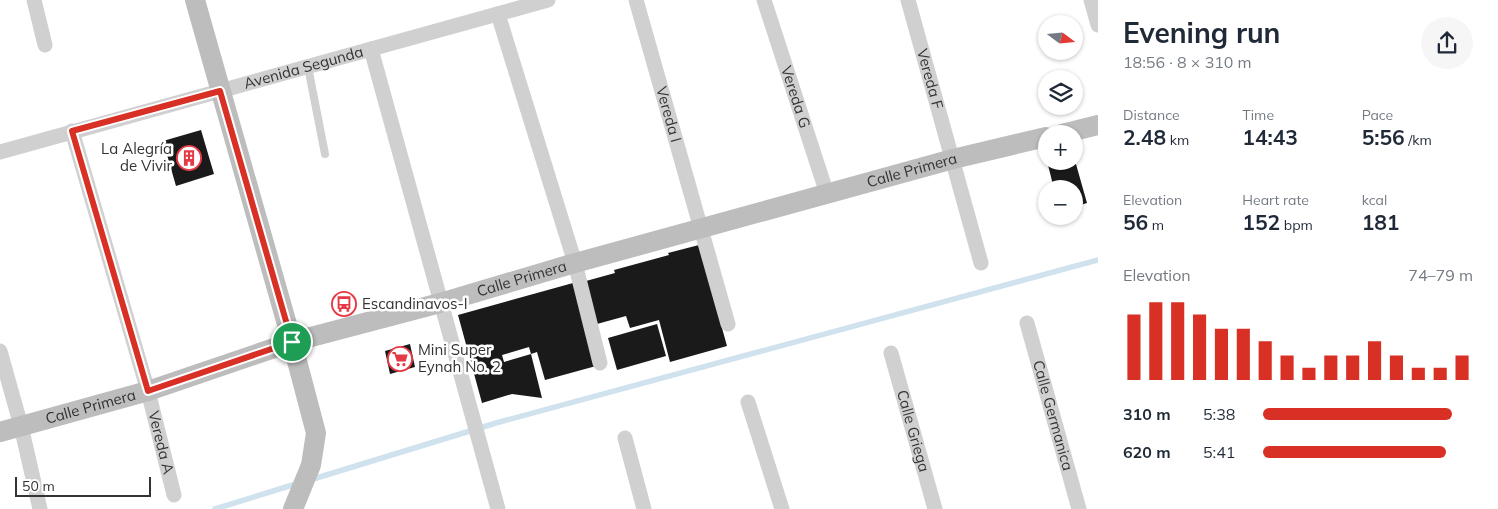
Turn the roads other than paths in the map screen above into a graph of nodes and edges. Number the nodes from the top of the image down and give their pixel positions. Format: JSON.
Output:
{"nodes":[{"id":1,"x":34,"y":0,"type":"edge"},
{"id":2,"x":195,"y":0,"type":"edge"},
{"id":3,"x":548,"y":0,"type":"edge"},
{"id":4,"x":636,"y":0,"type":"edge"},
{"id":5,"x":764,"y":0,"type":"edge"},
{"id":6,"x":908,"y":0,"type":"edge"},
{"id":7,"x":1091,"y":0,"type":"edge"},
{"id":8,"x":498,"y":14,"type":"junction"},
{"id":9,"x":1098,"y":25,"type":"edge"},
{"id":10,"x":45,"y":45,"type":"dead end"},
{"id":11,"x":371,"y":49,"type":"junction"},
{"id":12,"x":308,"y":66,"type":"junction"},
{"id":13,"x":220,"y":91,"type":"junction"},
{"id":14,"x":1098,"y":125,"type":"edge"},
{"id":15,"x":1083,"y":129,"type":"edge"},
{"id":16,"x":72,"y":131,"type":"junction"},
{"id":17,"x":1038,"y":139,"type":"edge"},
{"id":18,"x":0,"y":152,"type":"edge"},
{"id":19,"x":325,"y":154,"type":"dead end"},
{"id":20,"x":953,"y":160,"type":"junction"},
{"id":21,"x":827,"y":194,"type":"junction"},
{"id":22,"x":702,"y":228,"type":"junction"},
{"id":23,"x":575,"y":263,"type":"junction"},
{"id":24,"x":981,"y":263,"type":"dead end"},
{"id":25,"x":440,"y":303,"type":"junction"},
{"id":26,"x":1027,"y":323,"type":"dead end"},
{"id":27,"x":728,"y":324,"type":"dead end"},
{"id":28,"x":292,"y":342,"type":"junction"},
{"id":29,"x":0,"y":352,"type":"edge"},
{"id":30,"x":891,"y":353,"type":"dead end"},
{"id":31,"x":600,"y":363,"type":"dead end"},
{"id":32,"x":148,"y":391,"type":"junction"},
{"id":33,"x":748,"y":402,"type":"dead end"},
{"id":34,"x":21,"y":426,"type":"junction"},
{"id":35,"x":0,"y":432,"type":"edge"},
{"id":36,"x":625,"y":438,"type":"dead end"},
{"id":37,"x":174,"y":495,"type":"dead end"},
{"id":38,"x":40,"y":509,"type":"edge"},
{"id":39,"x":293,"y":509,"type":"edge"},
{"id":40,"x":498,"y":509,"type":"edge"},
{"id":41,"x":644,"y":509,"type":"edge"},
{"id":42,"x":782,"y":509,"type":"edge"},
{"id":43,"x":935,"y":509,"type":"edge"},
{"id":44,"x":1079,"y":509,"type":"edge"}],
"edges":[{"from":1,"to":10,"type":"street"},
{"from":2,"to":13,"type":"street"},
{"from":3,"to":8,"type":"street","name":"Avenida Segunda"},
{"from":4,"to":22,"type":"street","name":"Vereda I"},
{"from":5,"to":21,"type":"street","name":"Vereda G"},
{"from":6,"to":20,"type":"street","name":"Vereda F"},
{"from":7,"to":9,"type":"street"},
{"from":8,"to":11,"type":"street","name":"Avenida Segunda"},
{"from":8,"to":23,"type":"street"},
{"from":11,"to":12,"type":"street","name":"Avenida Segunda"},
{"from":11,"to":25,"type":"street"},
{"from":12,"to":13,"type":"street","name":"Avenida Segunda"},
{"from":12,"to":19,"type":"lane"},
{"from":13,"to":16,"type":"street","name":"Avenida Segunda"},
{"from":13,"to":28,"type":"street"},
{"from":14,"to":15,"type":"street"},
{"from":16,"to":18,"type":"street","name":"Avenida Segunda"},
{"from":16,"to":32,"type":"street","name":"Vereda A"},
{"from":17,"to":20,"type":"street","name":"Calle Primera"},
{"from":20,"to":21,"type":"street","name":"Calle Primera"},
{"from":20,"to":24,"type":"street","name":"Vereda F"},
{"from":21,"to":22,"type":"street","name":"Calle Primera"},
{"from":22,"to":23,"type":"street","name":"Calle Primera"},
{"from":22,"to":27,"type":"street","name":"Vereda I"},
{"from":23,"to":25,"type":"street","name":"Calle Primera"},
{"from":23,"to":31,"type":"street"},
{"from":25,"to":28,"type":"street","name":"Calle Primera"},
{"from":25,"to":40,"type":"street"},
{"from":26,"to":44,"type":"street","name":"Calle Germanica"},
{"from":28,"to":32,"type":"street","name":"Calle Primera"},
{"from":28,"to":39,"type":"street"},
{"from":29,"to":34,"type":"street"},
{"from":30,"to":43,"type":"street","name":"Calle Griega"},
{"from":32,"to":34,"type":"street","name":"Calle Primera"},
{"from":32,"to":37,"type":"street","name":"Vereda A"},
{"from":33,"to":42,"type":"street"},
{"from":34,"to":35,"type":"street","name":"Calle Primera"},
{"from":34,"to":38,"type":"street"},
{"from":36,"to":41,"type":"street"}]}
